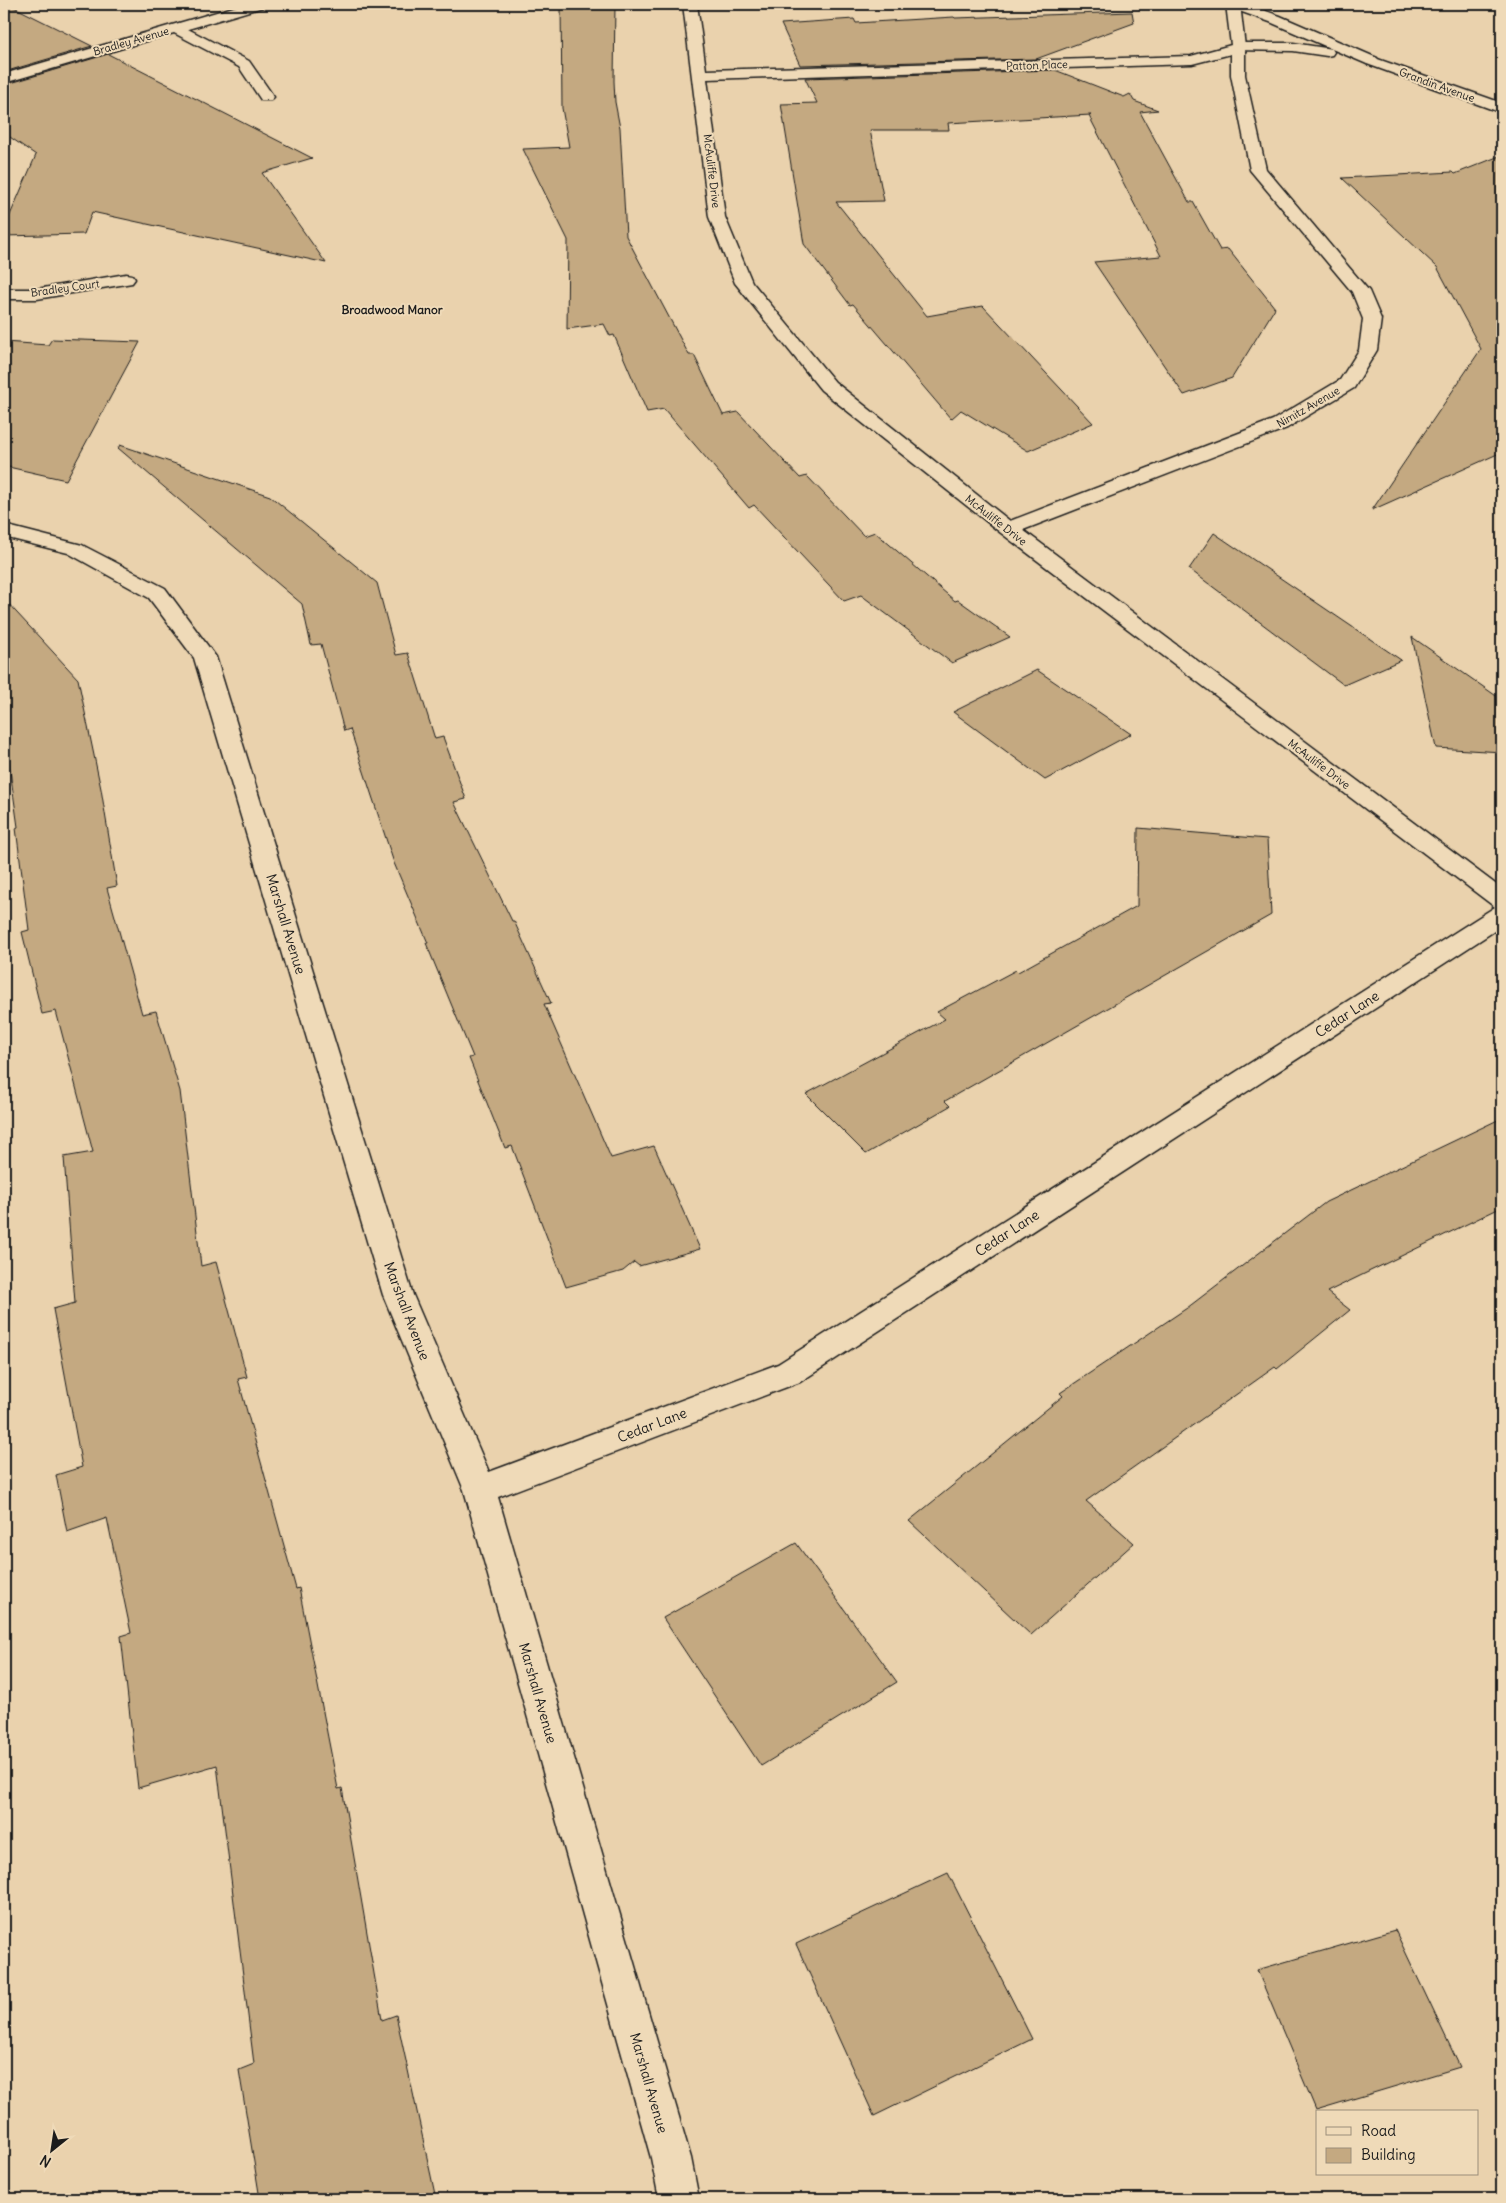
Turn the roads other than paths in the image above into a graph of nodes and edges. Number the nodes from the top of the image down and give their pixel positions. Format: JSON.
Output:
{"nodes":[{"id":1,"x":258,"y":4,"type":"edge"},
{"id":2,"x":690,"y":4,"type":"edge"},
{"id":3,"x":1233,"y":4,"type":"edge"},
{"id":4,"x":175,"y":28,"type":"junction"},
{"id":5,"x":1238,"y":47,"type":"junction"},
{"id":6,"x":1372,"y":61,"type":"junction"},
{"id":7,"x":700,"y":75,"type":"junction"},
{"id":8,"x":4,"y":79,"type":"edge"},
{"id":9,"x":266,"y":97,"type":"dead end"},
{"id":10,"x":1502,"y":108,"type":"edge"},
{"id":11,"x":126,"y":279,"type":"dead end"},
{"id":12,"x":4,"y":294,"type":"edge"},
{"id":13,"x":1008,"y":529,"type":"junction"},
{"id":14,"x":4,"y":531,"type":"edge"},
{"id":15,"x":1502,"y":901,"type":"edge"},
{"id":16,"x":1502,"y":914,"type":"edge"},
{"id":17,"x":480,"y":1490,"type":"junction"},
{"id":18,"x":679,"y":2199,"type":"edge"}],
"edges":[{"from":1,"to":4,"type":"street","name":"Bradley Avenue"},
{"from":2,"to":7,"type":"street","name":"McAuliffe Drive"},
{"from":3,"to":5,"type":"street","name":"Nimitz Avenue"},
{"from":3,"to":6,"type":"street"},
{"from":4,"to":8,"type":"street","name":"Bradley Avenue"},
{"from":4,"to":9,"type":"street"},
{"from":5,"to":6,"type":"street","name":"Patton Place"},
{"from":5,"to":7,"type":"street","name":"Patton Place"},
{"from":5,"to":13,"type":"street","name":"Nimitz Avenue"},
{"from":6,"to":10,"type":"street","name":"Grandin Avenue"},
{"from":7,"to":13,"type":"street","name":"McAuliffe Drive"},
{"from":11,"to":12,"type":"street","name":"Bradley Court"},
{"from":13,"to":15,"type":"street","name":"McAuliffe Drive"},
{"from":14,"to":17,"type":"street","name":"Marshall Avenue"},
{"from":16,"to":17,"type":"street","name":"Cedar Lane"},
{"from":17,"to":18,"type":"street","name":"Marshall Avenue"}]}
